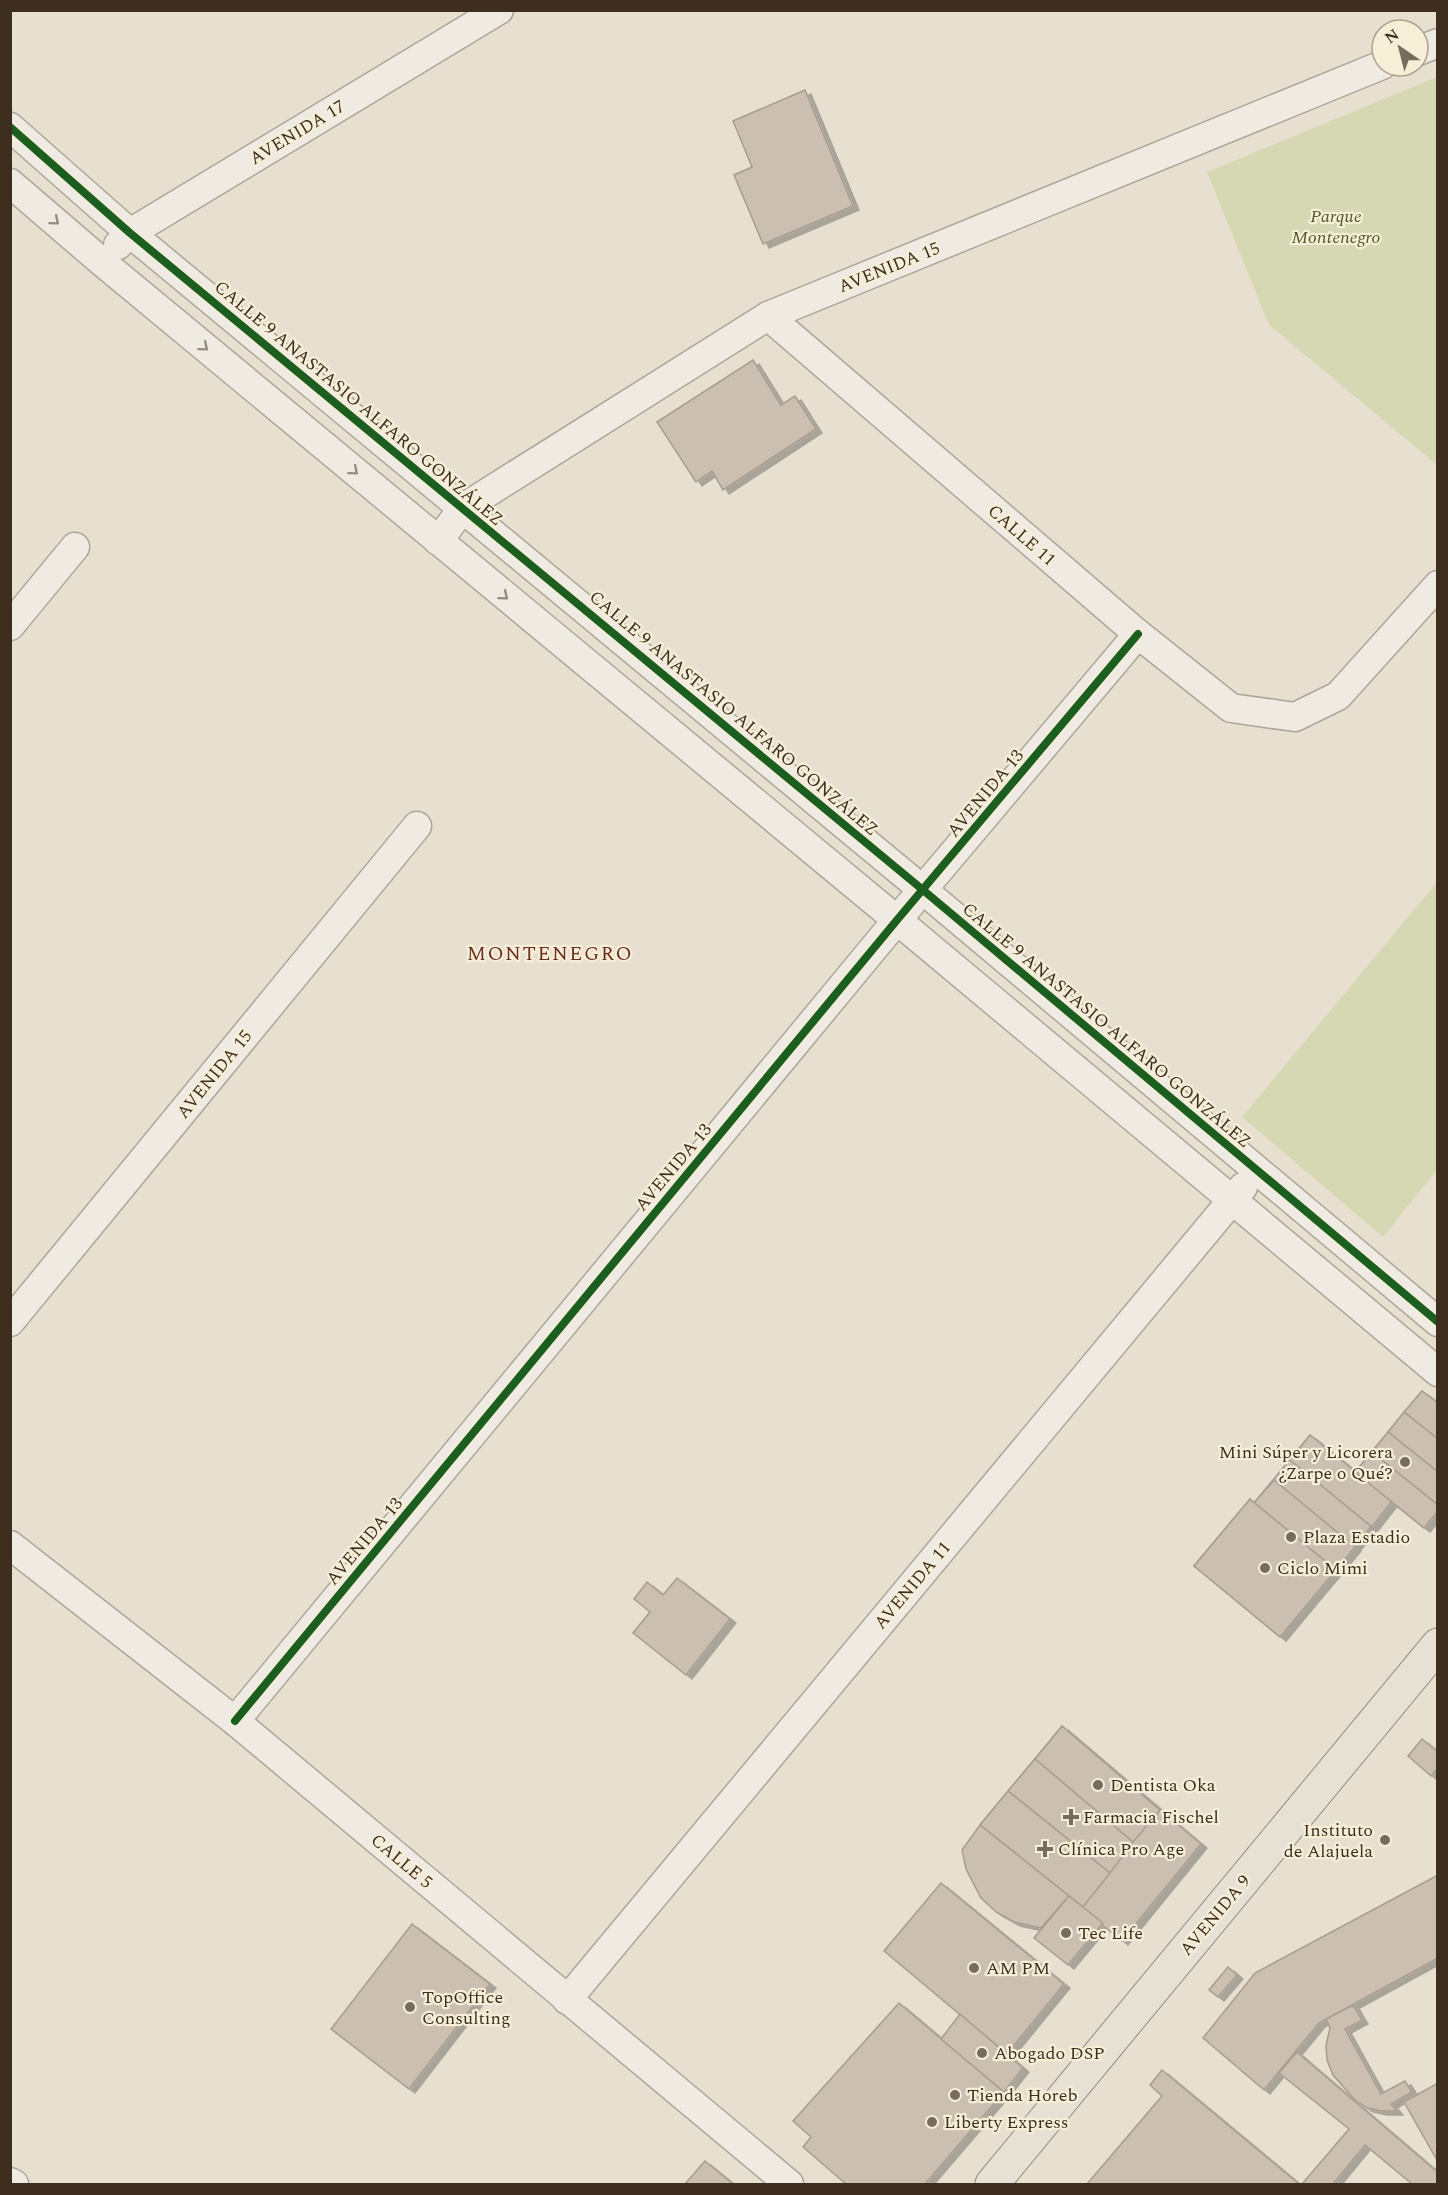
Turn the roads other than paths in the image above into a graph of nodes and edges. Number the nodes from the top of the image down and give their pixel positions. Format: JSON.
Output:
{"nodes":[{"id":1,"x":499,"y":10,"type":"edge"},
{"id":2,"x":1370,"y":70,"type":"edge"},
{"id":3,"x":10,"y":127,"type":"edge"},
{"id":4,"x":10,"y":183,"type":"edge"},
{"id":5,"x":130,"y":233,"type":"junction"},
{"id":6,"x":102,"y":262,"type":"junction"},
{"id":7,"x":768,"y":316,"type":"junction"},
{"id":8,"x":463,"y":508,"type":"junction"},
{"id":9,"x":438,"y":541,"type":"junction"},
{"id":10,"x":75,"y":547,"type":"dead end"},
{"id":11,"x":1437,"y":585,"type":"edge"},
{"id":12,"x":10,"y":626,"type":"edge"},
{"id":13,"x":1138,"y":634,"type":"junction"},
{"id":14,"x":417,"y":826,"type":"dead end"},
{"id":15,"x":923,"y":890,"type":"junction"},
{"id":16,"x":897,"y":920,"type":"junction"},
{"id":17,"x":1256,"y":1171,"type":"junction"},
{"id":18,"x":1231,"y":1201,"type":"junction"},
{"id":19,"x":10,"y":1322,"type":"edge"},
{"id":20,"x":1437,"y":1322,"type":"edge"},
{"id":21,"x":1437,"y":1372,"type":"edge"},
{"id":22,"x":10,"y":1545,"type":"edge"},
{"id":23,"x":1437,"y":1645,"type":"edge"},
{"id":24,"x":235,"y":1721,"type":"junction"},
{"id":25,"x":567,"y":2000,"type":"junction"},
{"id":26,"x":789,"y":2184,"type":"edge"},
{"id":27,"x":992,"y":2184,"type":"edge"}],
"edges":[{"from":1,"to":5,"type":"street","name":"AVENIDA 17"},
{"from":2,"to":7,"type":"street","name":"AVENIDA 15"},
{"from":3,"to":5,"type":"street","name":"CALLE 9 ANASTASIO ALFARO GONZÁLEZ"},
{"from":4,"to":6,"type":"street","one_way":true},
{"from":5,"to":6,"type":"street","name":"AVENIDA 17"},
{"from":5,"to":8,"type":"street","name":"CALLE 9 ANASTASIO ALFARO GONZÁLEZ"},
{"from":6,"to":9,"type":"street","one_way":true},
{"from":7,"to":8,"type":"street","name":"AVENIDA 15"},
{"from":7,"to":13,"type":"street","name":"CALLE 11"},
{"from":8,"to":9,"type":"street","name":"AVENIDA 15"},
{"from":8,"to":15,"type":"street","name":"CALLE 9 ANASTASIO ALFARO GONZÁLEZ"},
{"from":9,"to":16,"type":"street","one_way":true},
{"from":10,"to":12,"type":"street"},
{"from":11,"to":13,"type":"street","name":"CALLE 11"},
{"from":13,"to":15,"type":"street","name":"AVENIDA 13"},
{"from":14,"to":19,"type":"street","name":"AVENIDA 15"},
{"from":15,"to":16,"type":"street","name":"AVENIDA 13"},
{"from":15,"to":17,"type":"street","name":"CALLE 9 ANASTASIO ALFARO GONZÁLEZ"},
{"from":16,"to":18,"type":"street"},
{"from":16,"to":24,"type":"street","name":"AVENIDA 13"},
{"from":17,"to":18,"type":"street","name":"AVENIDA 11"},
{"from":17,"to":20,"type":"street","name":"CALLE 9 ANASTASIO ALFARO GONZÁLEZ"},
{"from":18,"to":21,"type":"street"},
{"from":18,"to":25,"type":"street","name":"AVENIDA 11"},
{"from":22,"to":24,"type":"street","name":"CALLE 5"},
{"from":23,"to":27,"type":"main road","name":"AVENIDA 9"},
{"from":24,"to":25,"type":"street","name":"CALLE 5"},
{"from":25,"to":26,"type":"street","name":"CALLE 5"}]}
